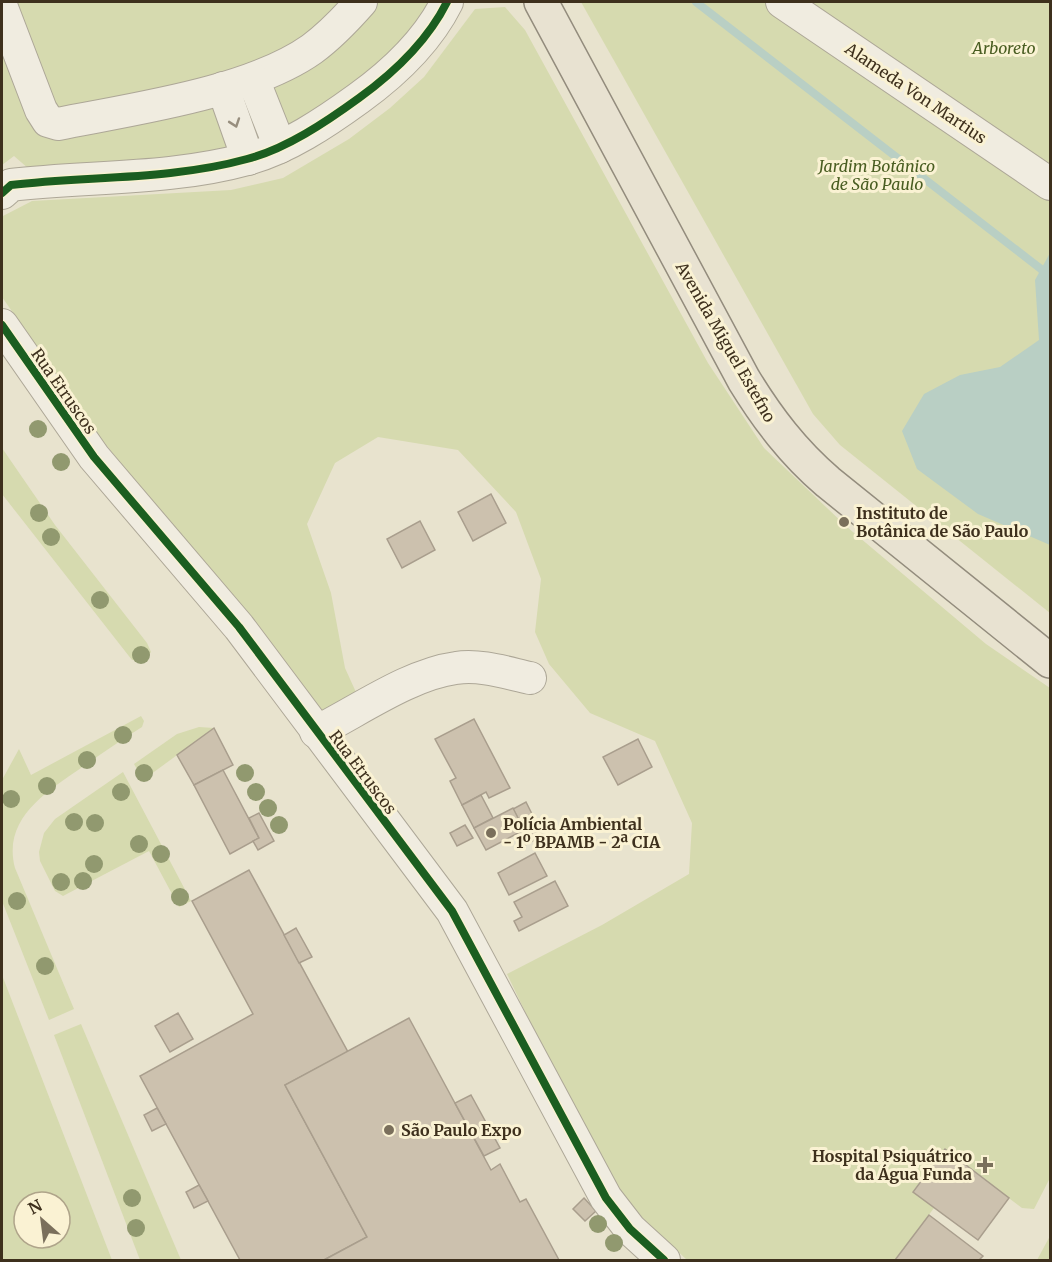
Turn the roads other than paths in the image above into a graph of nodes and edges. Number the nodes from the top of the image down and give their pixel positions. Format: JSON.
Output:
{"nodes":[{"id":1,"x":361,"y":2,"type":"edge"},
{"id":2,"x":447,"y":2,"type":"edge"},
{"id":3,"x":541,"y":2,"type":"edge"},
{"id":4,"x":782,"y":2,"type":"edge"},
{"id":5,"x":2,"y":8,"type":"edge"},
{"id":6,"x":253,"y":79,"type":"junction"},
{"id":7,"x":223,"y":88,"type":"junction"},
{"id":8,"x":280,"y":147,"type":"junction"},
{"id":9,"x":248,"y":159,"type":"junction"},
{"id":10,"x":1050,"y":184,"type":"edge"},
{"id":11,"x":2,"y":193,"type":"edge"},
{"id":12,"x":2,"y":325,"type":"edge"},
{"id":13,"x":1050,"y":661,"type":"edge"},
{"id":14,"x":530,"y":678,"type":"dead end"},
{"id":15,"x":316,"y":732,"type":"junction"},
{"id":16,"x":663,"y":1260,"type":"edge"}],
"edges":[{"from":1,"to":6,"type":"street"},
{"from":2,"to":8,"type":"street"},
{"from":3,"to":13,"type":"main road","name":"Avenida Miguel Estefno"},
{"from":4,"to":10,"type":"street","name":"Alameda Von Martius"},
{"from":5,"to":7,"type":"street"},
{"from":6,"to":7,"type":"street"},
{"from":6,"to":8,"type":"street"},
{"from":7,"to":9,"type":"street","one_way":true},
{"from":8,"to":9,"type":"street"},
{"from":9,"to":11,"type":"street"},
{"from":12,"to":15,"type":"street","name":"Rua Etruscos"},
{"from":14,"to":15,"type":"street"},
{"from":15,"to":16,"type":"street","name":"Rua Etruscos"}]}
